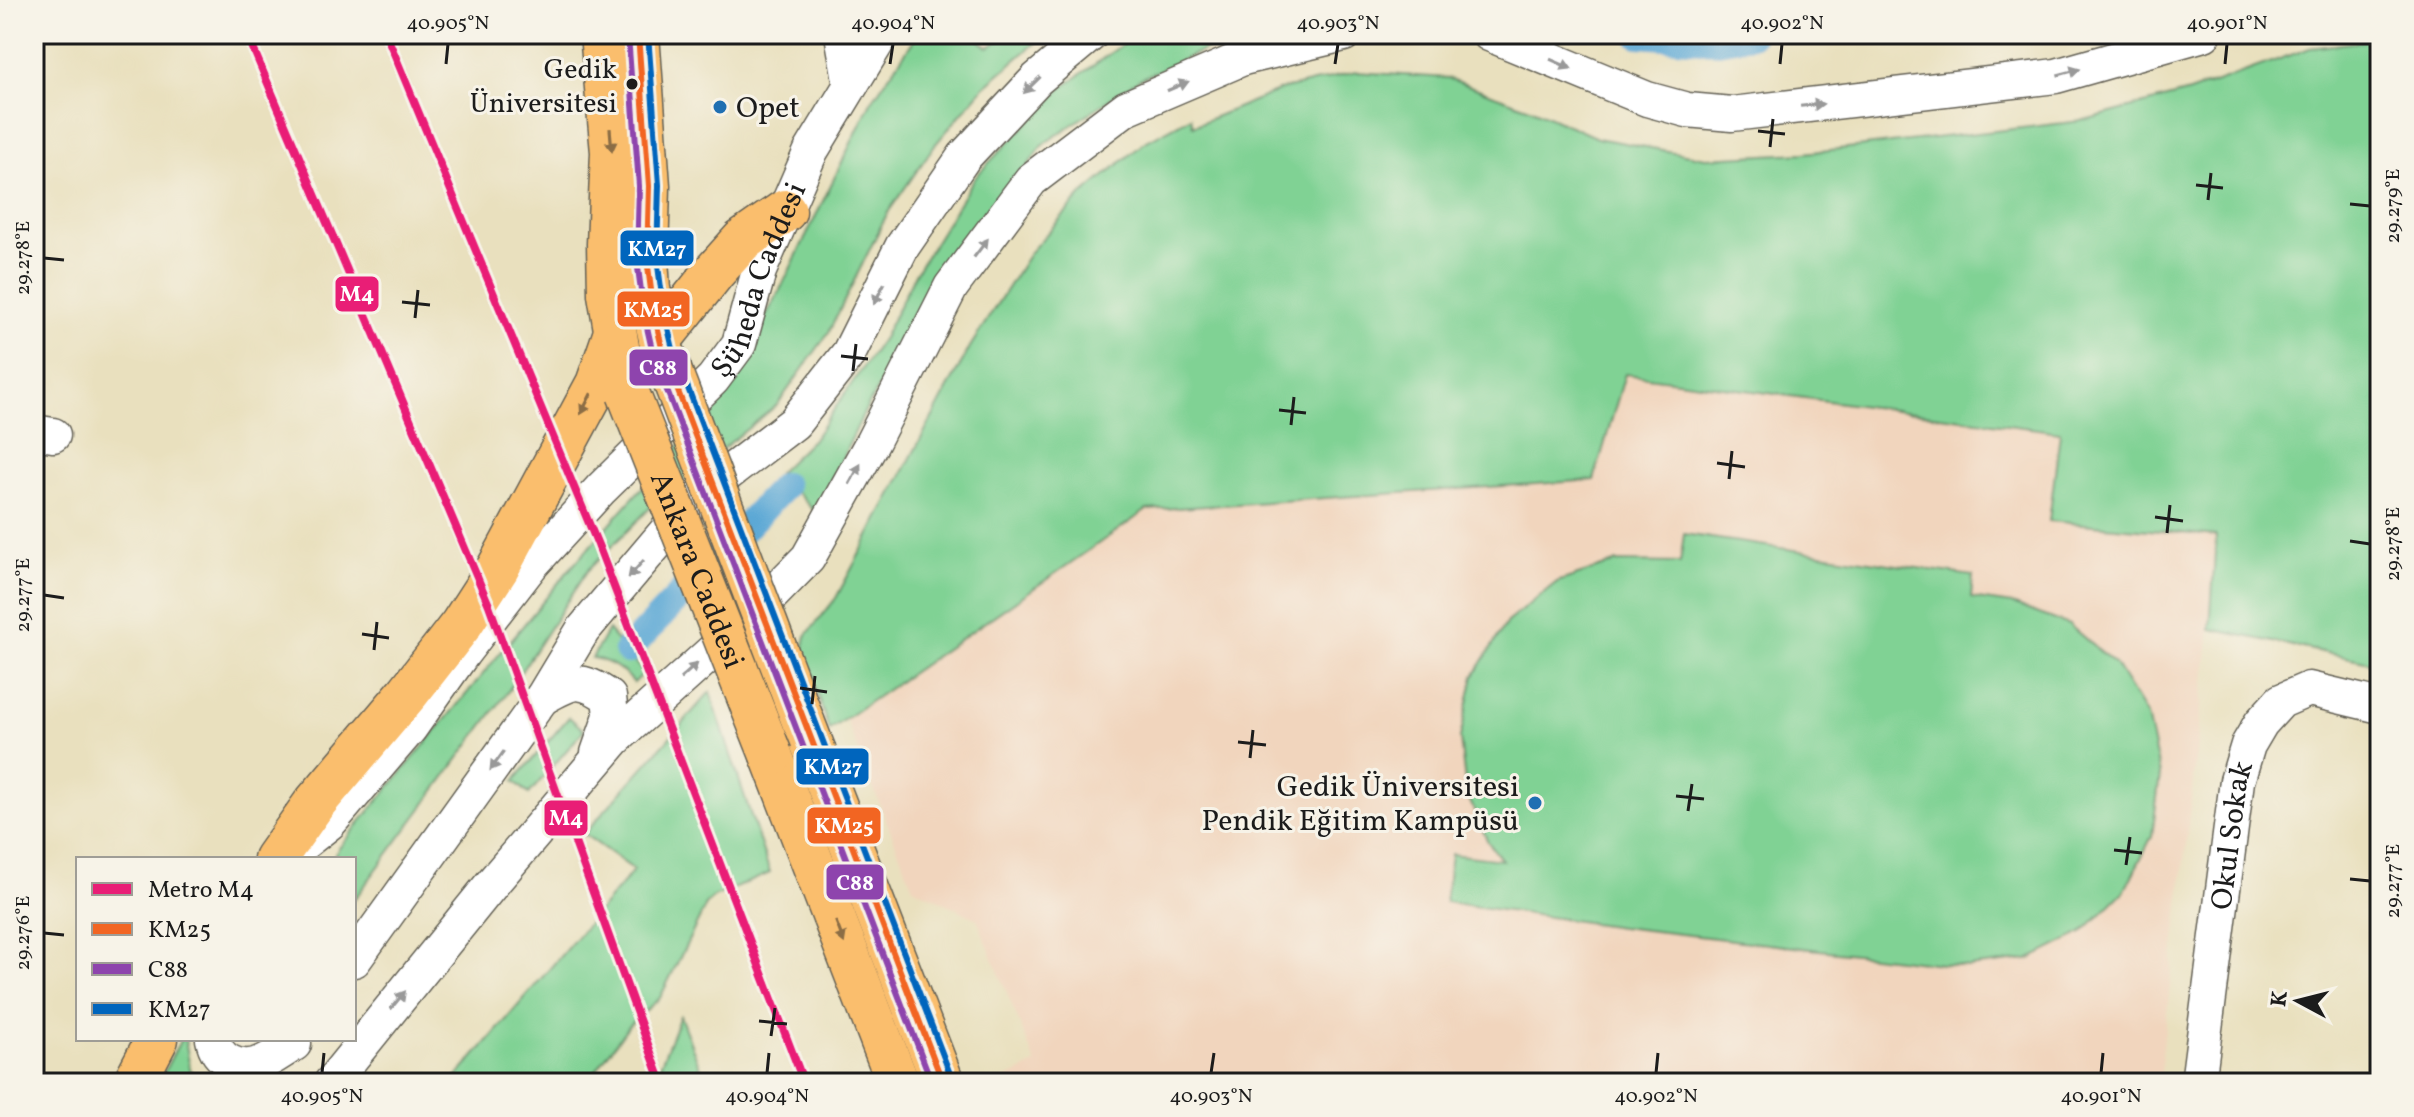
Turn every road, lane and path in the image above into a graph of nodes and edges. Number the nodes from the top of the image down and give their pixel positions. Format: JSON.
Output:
{"nodes":[{"id":1,"x":601,"y":34,"type":"edge"},
{"id":2,"x":638,"y":34,"type":"edge"},
{"id":3,"x":842,"y":34,"type":"edge"},
{"id":4,"x":882,"y":34,"type":"edge"},
{"id":5,"x":1091,"y":34,"type":"edge"},
{"id":6,"x":1344,"y":34,"type":"edge"},
{"id":7,"x":1489,"y":34,"type":"edge"},
{"id":8,"x":2204,"y":34,"type":"edge"},
{"id":9,"x":851,"y":85,"type":"junction"},
{"id":10,"x":785,"y":211,"type":"junction"},
{"id":11,"x":615,"y":332,"type":"junction"},
{"id":12,"x":665,"y":355,"type":"junction"},
{"id":13,"x":542,"y":698,"type":"junction"},
{"id":14,"x":2380,"y":706,"type":"edge"},
{"id":15,"x":593,"y":764,"type":"junction"},
{"id":16,"x":329,"y":823,"type":"junction"},
{"id":17,"x":276,"y":857,"type":"edge"},
{"id":18,"x":286,"y":857,"type":"edge"},
{"id":19,"x":308,"y":857,"type":"edge"},
{"id":20,"x":356,"y":957,"type":"edge"},
{"id":21,"x":156,"y":1041,"type":"edge"},
{"id":22,"x":213,"y":1041,"type":"edge"},
{"id":23,"x":296,"y":1041,"type":"edge"},
{"id":24,"x":134,"y":1083,"type":"edge"},
{"id":25,"x":262,"y":1083,"type":"edge"},
{"id":26,"x":331,"y":1083,"type":"edge"},
{"id":27,"x":898,"y":1083,"type":"edge"},
{"id":28,"x":943,"y":1083,"type":"edge"},
{"id":29,"x":2198,"y":1083,"type":"edge"}],
"edges":[{"from":1,"to":11,"type":"main road","name":"Ankara Caddesi","one_way":true},
{"from":2,"to":12,"type":"main road","name":"Ankara Caddesi"},
{"from":3,"to":9,"type":"street"},
{"from":4,"to":9,"type":"street","name":"Şüheda Caddesi"},
{"from":5,"to":13,"type":"street","one_way":true},
{"from":15,"to":6,"type":"street","one_way":true},
{"from":7,"to":8,"type":"street","one_way":true},
{"from":9,"to":10,"type":"street","name":"Şüheda Caddesi"},
{"from":10,"to":12,"type":"main road"},
{"from":10,"to":16,"type":"street","name":"Şüheda Caddesi"},
{"from":11,"to":17,"type":"main road","one_way":true},
{"from":11,"to":27,"type":"main road","name":"Ankara Caddesi","one_way":true,"bridge":true},
{"from":12,"to":28,"type":"main road","name":"Ankara Caddesi","bridge":true},
{"from":13,"to":15,"type":"street"},
{"from":13,"to":20,"type":"street","one_way":true},
{"from":14,"to":29,"type":"street","name":"Okul Sokak"},
{"from":26,"to":15,"type":"street","one_way":true},
{"from":16,"to":18,"type":"street","name":"Şüheda Caddesi"},
{"from":16,"to":19,"type":"street"},
{"from":21,"to":24,"type":"main road"},
{"from":22,"to":23,"type":"street"},
{"from":23,"to":25,"type":"street"}]}
